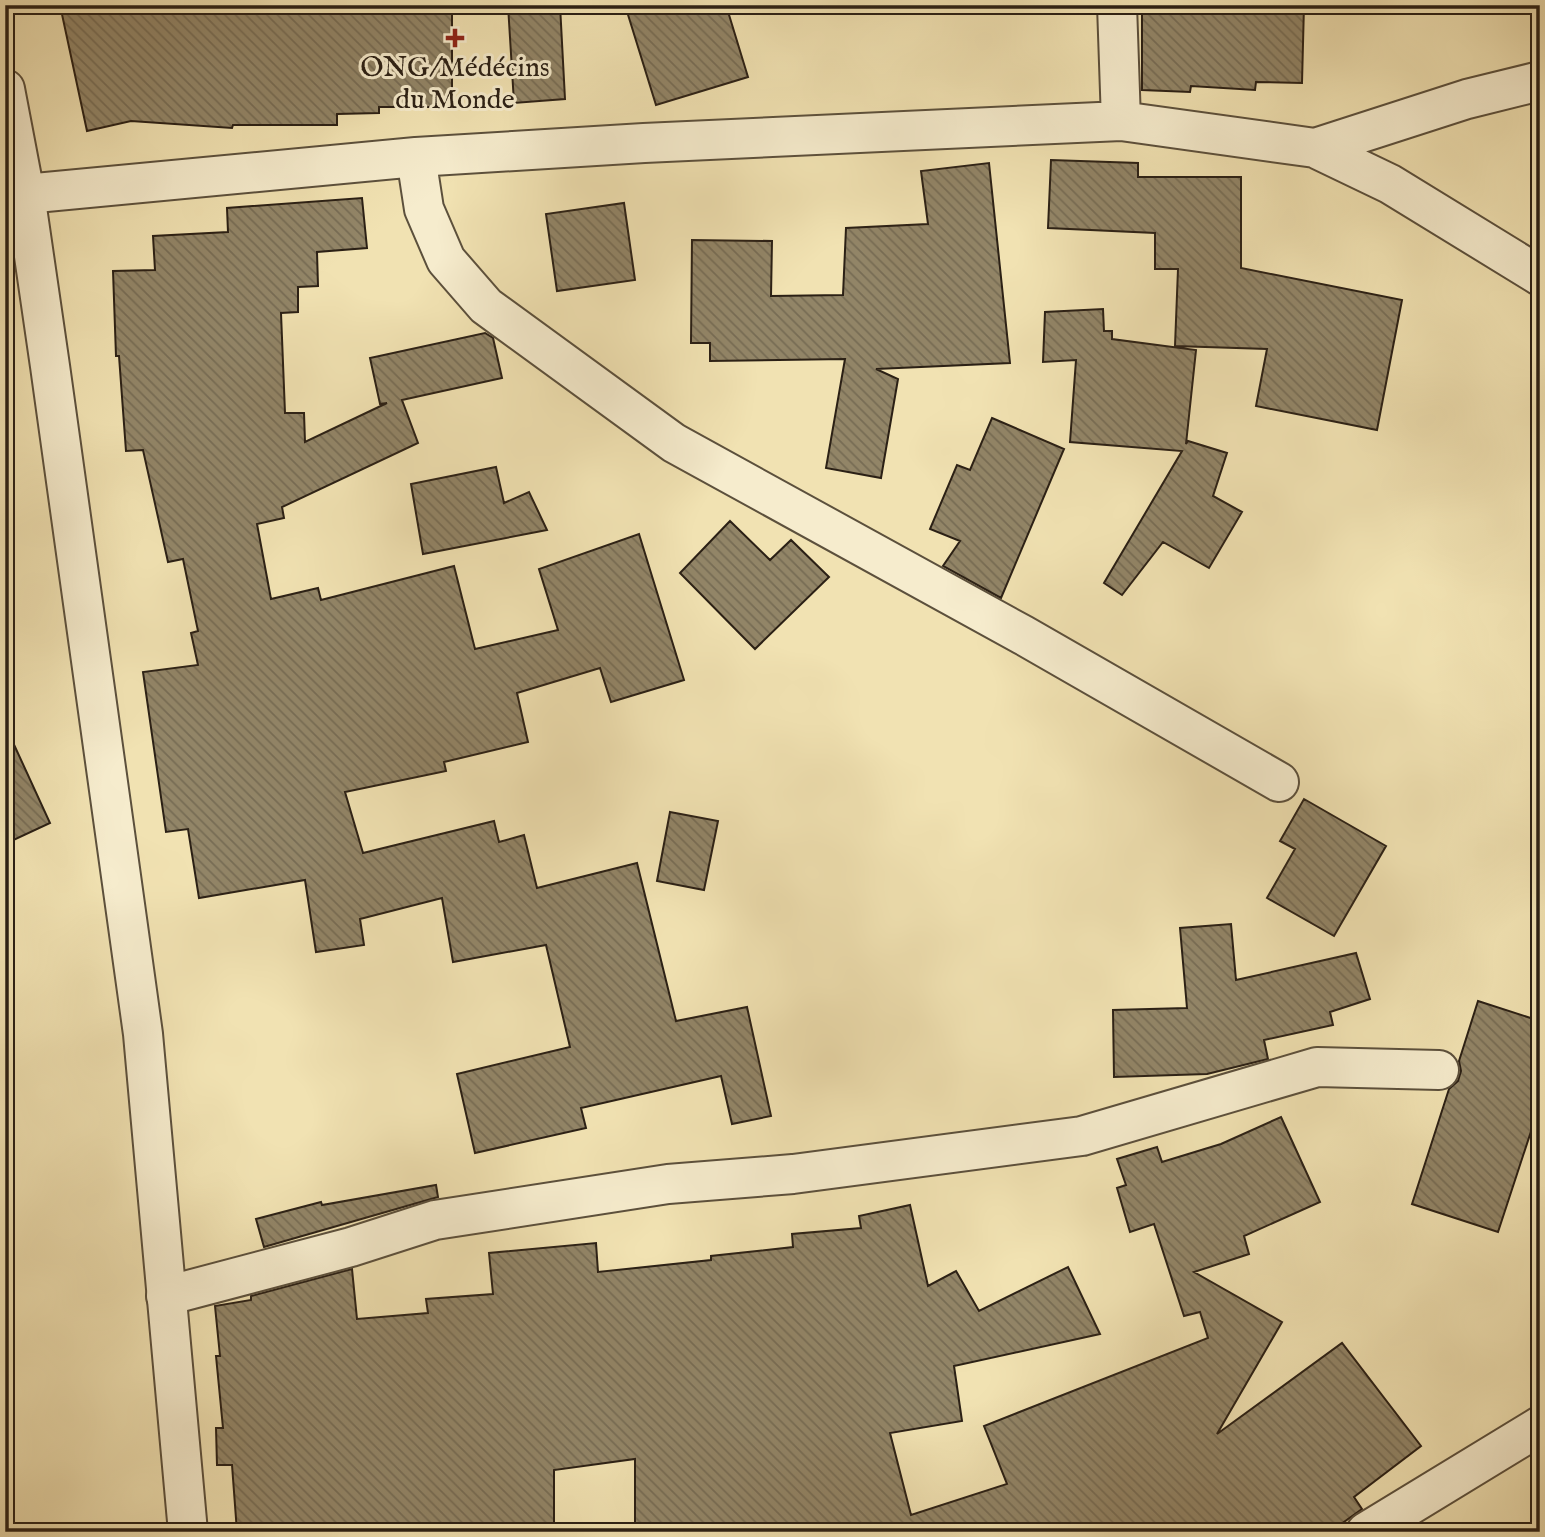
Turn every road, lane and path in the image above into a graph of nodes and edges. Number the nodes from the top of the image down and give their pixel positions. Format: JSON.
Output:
{"nodes":[{"id":1,"x":1117,"y":5,"type":"edge"},
{"id":2,"x":1540,"y":81,"type":"edge"},
{"id":3,"x":5,"y":89,"type":"edge"},
{"id":4,"x":1121,"y":121,"type":"junction"},
{"id":5,"x":1315,"y":148,"type":"junction"},
{"id":6,"x":416,"y":157,"type":"junction"},
{"id":7,"x":25,"y":194,"type":"junction"},
{"id":8,"x":1540,"y":276,"type":"edge"},
{"id":9,"x":1279,"y":782,"type":"dead end"},
{"id":10,"x":1439,"y":1070,"type":"dead end"},
{"id":11,"x":166,"y":1296,"type":"junction"},
{"id":12,"x":1540,"y":1426,"type":"edge"},
{"id":13,"x":188,"y":1532,"type":"edge"},
{"id":14,"x":1366,"y":1532,"type":"edge"}],
"edges":[{"from":1,"to":4,"type":"street"},
{"from":2,"to":5,"type":"street"},
{"from":3,"to":7,"type":"street"},
{"from":4,"to":5,"type":"street"},
{"from":4,"to":6,"type":"street"},
{"from":5,"to":8,"type":"street"},
{"from":6,"to":7,"type":"street"},
{"from":6,"to":9,"type":"street"},
{"from":7,"to":11,"type":"street"},
{"from":10,"to":11,"type":"street"},
{"from":11,"to":13,"type":"street"},
{"from":12,"to":14,"type":"street"}]}
